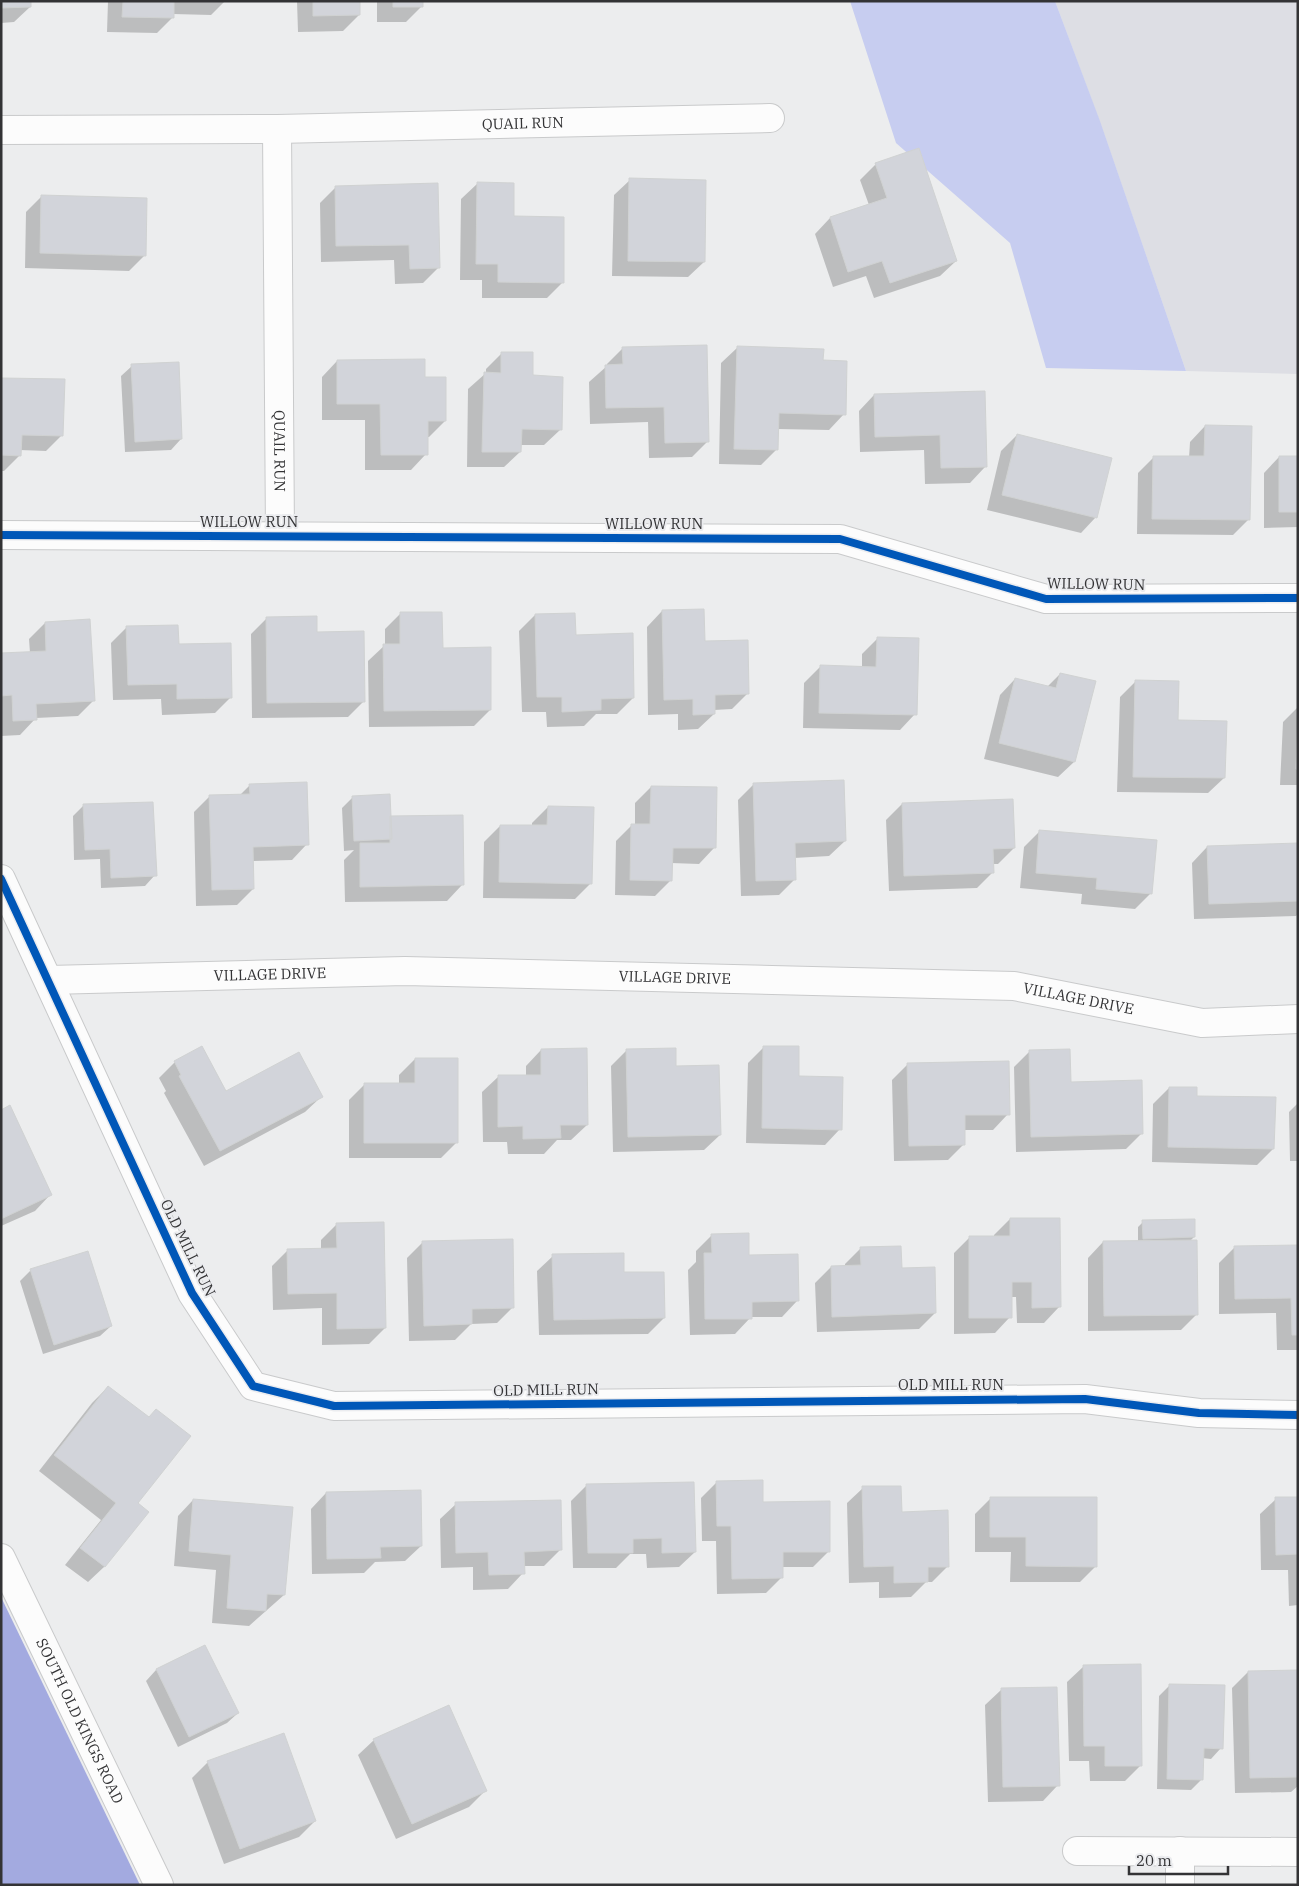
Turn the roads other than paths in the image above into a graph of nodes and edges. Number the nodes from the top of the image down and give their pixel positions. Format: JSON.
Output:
{"nodes":[{"id":1,"x":770,"y":118,"type":"dead end"},
{"id":2,"x":278,"y":129,"type":"junction"},
{"id":3,"x":1,"y":130,"type":"edge"},
{"id":4,"x":1,"y":535,"type":"edge"},
{"id":5,"x":280,"y":535,"type":"junction"},
{"id":6,"x":1298,"y":598,"type":"edge"},
{"id":7,"x":1,"y":879,"type":"edge"},
{"id":8,"x":49,"y":980,"type":"junction"},
{"id":9,"x":1298,"y":1019,"type":"edge"},
{"id":10,"x":1298,"y":1414,"type":"edge"},
{"id":11,"x":1,"y":1558,"type":"edge"},
{"id":12,"x":1077,"y":1851,"type":"dead end"},
{"id":13,"x":1180,"y":1851,"type":"junction"},
{"id":14,"x":1298,"y":1852,"type":"edge"},
{"id":15,"x":159,"y":1885,"type":"edge"},
{"id":16,"x":1180,"y":1885,"type":"edge"}],
"edges":[{"from":1,"to":2,"type":"street","name":"QUAIL RUN"},
{"from":2,"to":3,"type":"street","name":"QUAIL RUN"},
{"from":2,"to":5,"type":"street","name":"QUAIL RUN"},
{"from":4,"to":5,"type":"street","name":"WILLOW RUN"},
{"from":5,"to":6,"type":"street","name":"WILLOW RUN"},
{"from":7,"to":8,"type":"street"},
{"from":8,"to":9,"type":"street","name":"VILLAGE DRIVE"},
{"from":8,"to":10,"type":"street","name":"OLD MILL RUN"},
{"from":11,"to":15,"type":"street","name":"SOUTH OLD KINGS ROAD"},
{"from":12,"to":13,"type":"street"},
{"from":13,"to":14,"type":"street"},
{"from":13,"to":16,"type":"street"}]}
